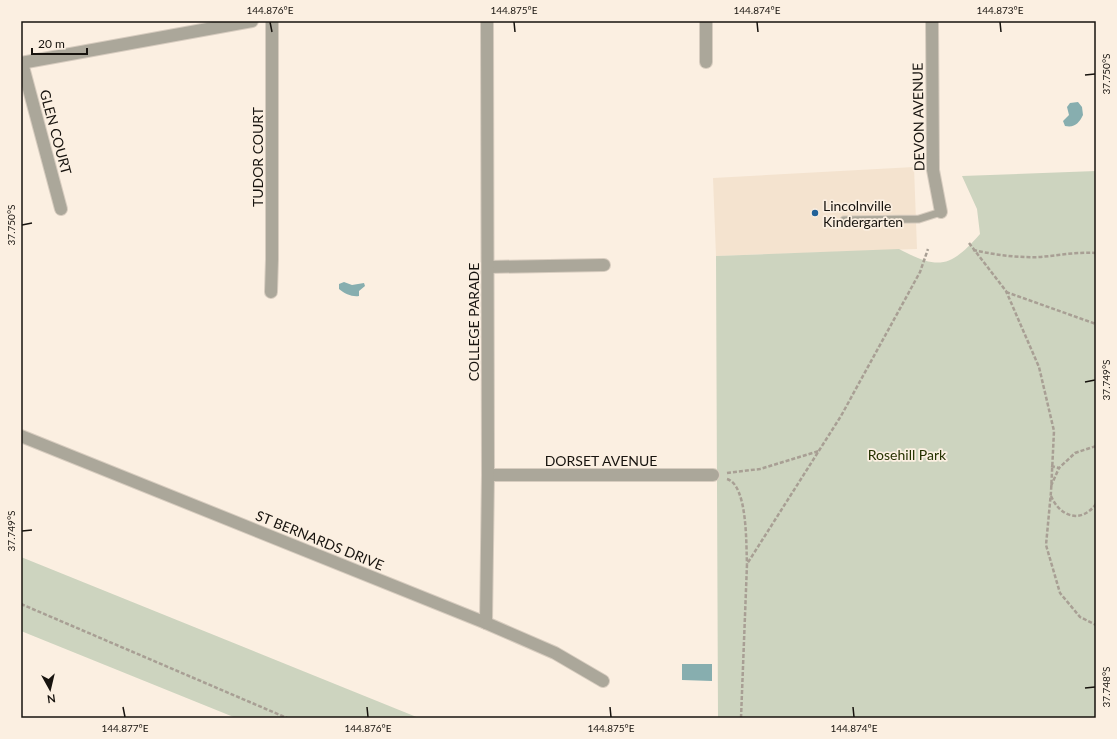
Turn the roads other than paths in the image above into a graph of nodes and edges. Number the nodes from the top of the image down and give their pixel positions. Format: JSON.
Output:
{"nodes":[{"id":1,"x":252,"y":21,"type":"edge"},
{"id":2,"x":272,"y":21,"type":"edge"},
{"id":3,"x":488,"y":21,"type":"edge"},
{"id":4,"x":706,"y":21,"type":"edge"},
{"id":5,"x":932,"y":21,"type":"edge"},
{"id":6,"x":706,"y":62,"type":"dead end"},
{"id":7,"x":21,"y":63,"type":"edge"},
{"id":8,"x":61,"y":209,"type":"dead end"},
{"id":9,"x":941,"y":212,"type":"joint"},
{"id":10,"x":844,"y":220,"type":"dead end"},
{"id":11,"x":488,"y":266,"type":"junction"},
{"id":12,"x":604,"y":266,"type":"dead end"},
{"id":13,"x":270,"y":292,"type":"dead end"},
{"id":14,"x":21,"y":436,"type":"edge"},
{"id":15,"x":488,"y":475,"type":"junction"},
{"id":16,"x":721,"y":475,"type":"road end"},
{"id":17,"x":486,"y":623,"type":"junction"},
{"id":18,"x":602,"y":681,"type":"dead end"}],
"edges":[{"from":1,"to":7,"type":"street"},
{"from":2,"to":13,"type":"street","name":"TUDOR COURT"},
{"from":3,"to":11,"type":"street","name":"COLLEGE PARADE"},
{"from":4,"to":6,"type":"street"},
{"from":5,"to":9,"type":"street","name":"DEVON AVENUE"},
{"from":7,"to":8,"type":"street","name":"GLEN COURT"},
{"from":9,"to":10,"type":"lane"},
{"from":11,"to":12,"type":"street"},
{"from":11,"to":15,"type":"street","name":"COLLEGE PARADE"},
{"from":14,"to":17,"type":"street","name":"ST BERNARDS DRIVE"},
{"from":15,"to":16,"type":"street","name":"DORSET AVENUE"},
{"from":15,"to":17,"type":"street","name":"COLLEGE PARADE"},
{"from":17,"to":18,"type":"street","name":"ST BERNARDS DRIVE"}]}
